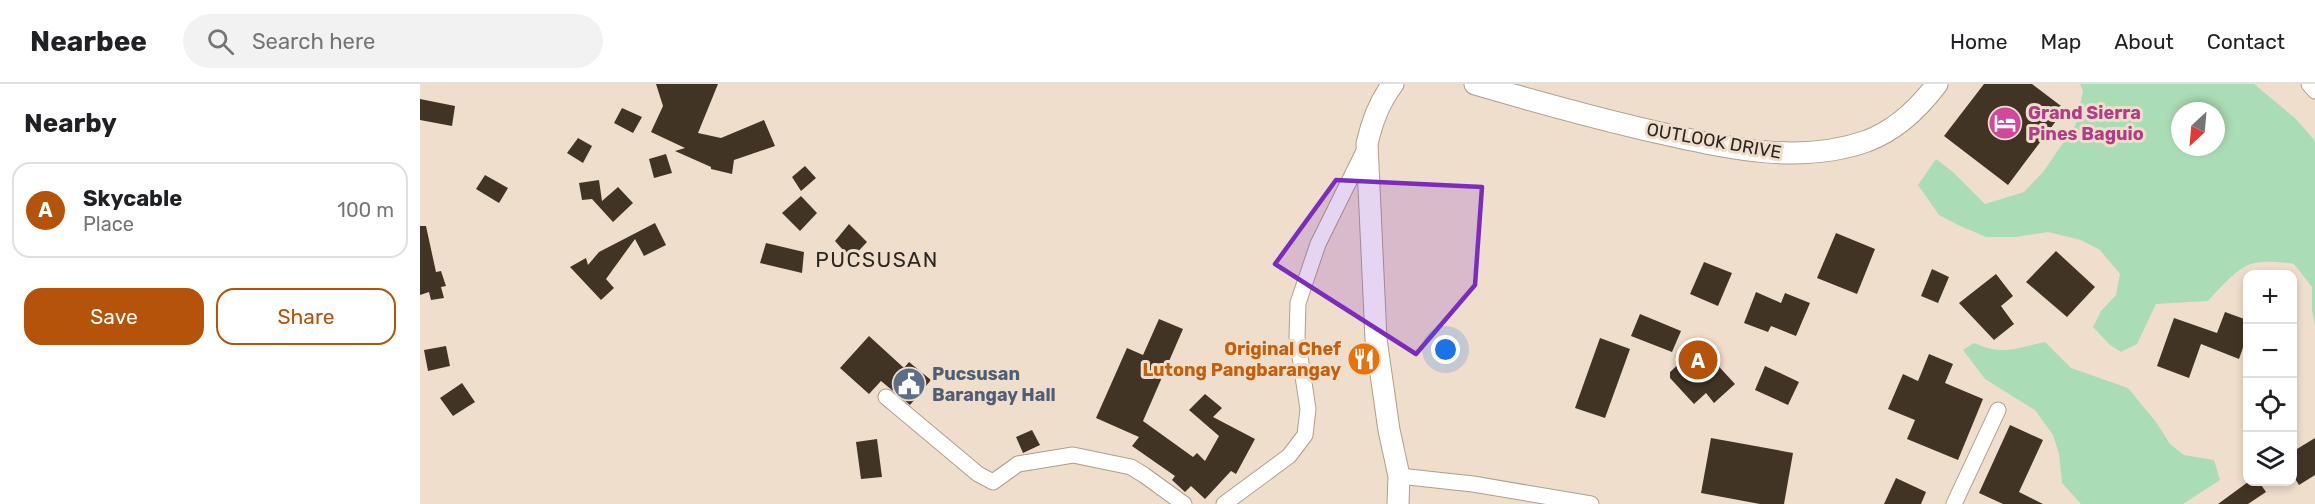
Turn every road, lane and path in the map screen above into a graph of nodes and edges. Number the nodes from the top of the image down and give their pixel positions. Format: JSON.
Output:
{"nodes":[{"id":1,"x":1394,"y":84,"type":"edge"},
{"id":2,"x":1475,"y":84,"type":"edge"},
{"id":3,"x":1937,"y":84,"type":"edge"},
{"id":4,"x":2308,"y":84,"type":"edge"},
{"id":5,"x":2315,"y":91,"type":"edge"},
{"id":6,"x":1367,"y":144,"type":"junction"},
{"id":7,"x":886,"y":397,"type":"dead end"},
{"id":8,"x":1998,"y":410,"type":"dead end"},
{"id":9,"x":1399,"y":476,"type":"junction"},
{"id":10,"x":1184,"y":504,"type":"edge"},
{"id":11,"x":1224,"y":504,"type":"edge"},
{"id":12,"x":1398,"y":504,"type":"edge"},
{"id":13,"x":1591,"y":504,"type":"edge"},
{"id":14,"x":1954,"y":504,"type":"edge"}],
"edges":[{"from":1,"to":6,"type":"street"},
{"from":2,"to":3,"type":"street","name":"OUTLOOK DRIVE"},
{"from":4,"to":5,"type":"street"},
{"from":6,"to":9,"type":"street"},
{"from":6,"to":11,"type":"street"},
{"from":7,"to":10,"type":"street"},
{"from":8,"to":14,"type":"street"},
{"from":9,"to":12,"type":"street"},
{"from":9,"to":13,"type":"street"}]}
